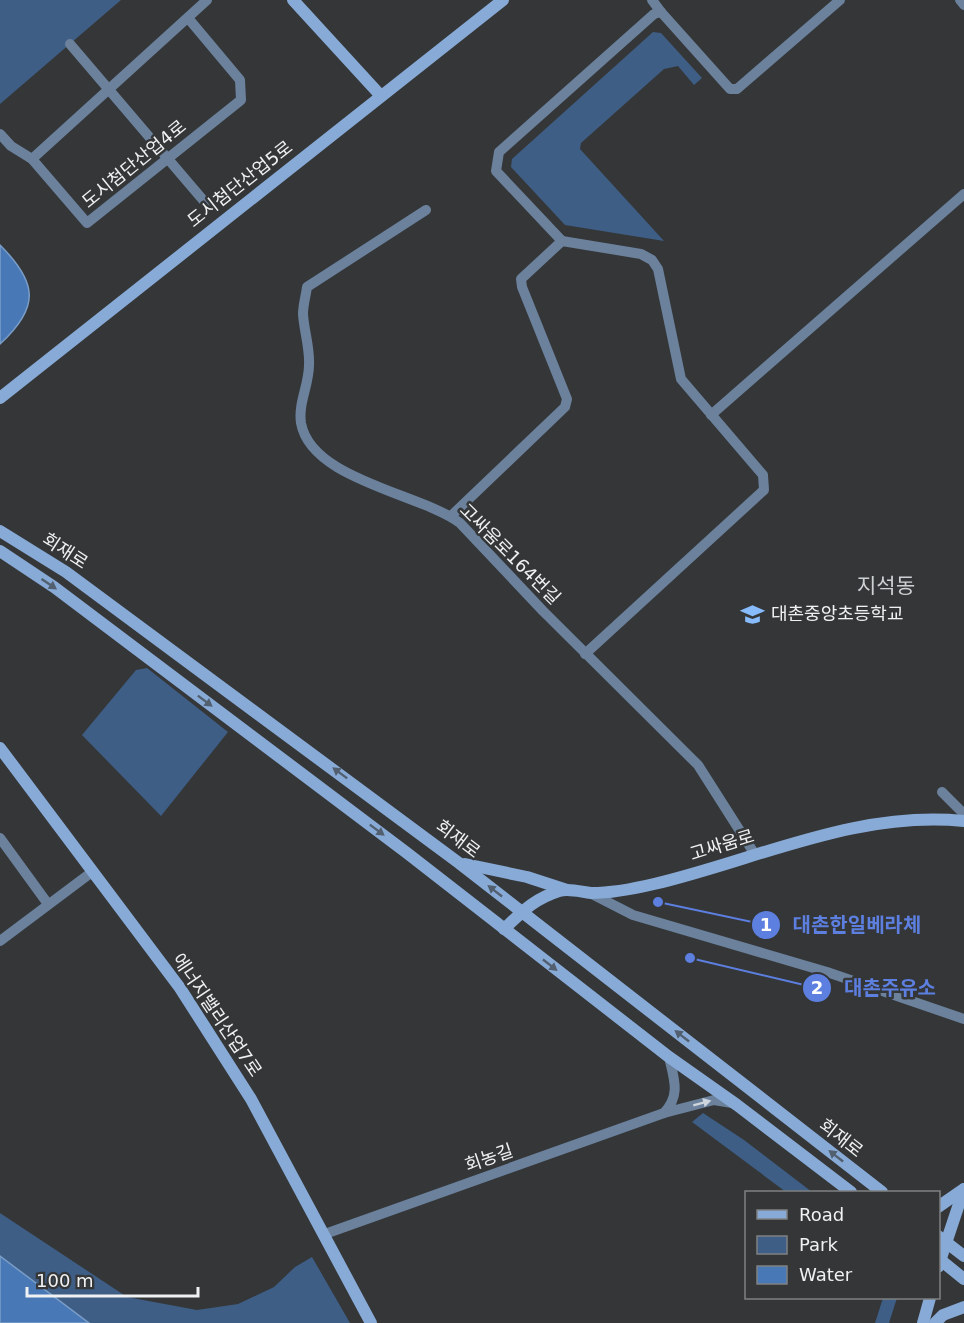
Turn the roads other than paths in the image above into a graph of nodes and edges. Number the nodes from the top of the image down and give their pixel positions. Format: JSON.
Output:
{"nodes":[{"id":1,"x":207,"y":0,"type":"edge"},
{"id":2,"x":292,"y":0,"type":"edge"},
{"id":3,"x":503,"y":0,"type":"edge"},
{"id":4,"x":652,"y":0,"type":"edge"},
{"id":5,"x":840,"y":0,"type":"edge"},
{"id":6,"x":960,"y":0,"type":"edge"},
{"id":7,"x":964,"y":5,"type":"edge"},
{"id":8,"x":661,"y":12,"type":"junction"},
{"id":9,"x":188,"y":18,"type":"junction"},
{"id":10,"x":70,"y":44,"type":"dead end"},
{"id":11,"x":109,"y":89,"type":"junction"},
{"id":12,"x":381,"y":96,"type":"junction"},
{"id":13,"x":0,"y":134,"type":"edge"},
{"id":14,"x":168,"y":158,"type":"junction"},
{"id":15,"x":32,"y":159,"type":"junction"},
{"id":16,"x":964,"y":194,"type":"edge"},
{"id":17,"x":209,"y":207,"type":"dead end"},
{"id":18,"x":426,"y":210,"type":"dead end"},
{"id":19,"x":562,"y":241,"type":"junction"},
{"id":20,"x":0,"y":398,"type":"edge"},
{"id":21,"x":711,"y":415,"type":"junction"},
{"id":22,"x":451,"y":516,"type":"junction"},
{"id":23,"x":0,"y":531,"type":"edge"},
{"id":24,"x":0,"y":551,"type":"edge"},
{"id":25,"x":585,"y":654,"type":"junction"},
{"id":26,"x":0,"y":748,"type":"edge"},
{"id":27,"x":942,"y":792,"type":"dead end"},
{"id":28,"x":964,"y":813,"type":"edge"},
{"id":29,"x":964,"y":821,"type":"edge"},
{"id":30,"x":0,"y":838,"type":"edge"},
{"id":31,"x":754,"y":853,"type":"junction"},
{"id":32,"x":459,"y":863,"type":"junction"},
{"id":33,"x":92,"y":872,"type":"junction"},
{"id":34,"x":568,"y":891,"type":"junction"},
{"id":35,"x":590,"y":893,"type":"junction"},
{"id":36,"x":48,"y":904,"type":"junction"},
{"id":37,"x":522,"y":912,"type":"junction"},
{"id":38,"x":504,"y":929,"type":"junction"},
{"id":39,"x":0,"y":941,"type":"edge"},
{"id":40,"x":964,"y":1018,"type":"edge"},
{"id":41,"x":669,"y":1057,"type":"junction"},
{"id":42,"x":737,"y":1105,"type":"junction"},
{"id":43,"x":664,"y":1113,"type":"junction"},
{"id":44,"x":964,"y":1189,"type":"edge"},
{"id":45,"x":850,"y":1191,"type":"edge"},
{"id":46,"x":881,"y":1191,"type":"edge"},
{"id":47,"x":940,"y":1206,"type":"edge"},
{"id":48,"x":960,"y":1220,"type":"edge"},
{"id":49,"x":964,"y":1232,"type":"edge"},
{"id":50,"x":325,"y":1234,"type":"junction"},
{"id":51,"x":943,"y":1239,"type":"edge"},
{"id":52,"x":940,"y":1256,"type":"edge"},
{"id":53,"x":964,"y":1256,"type":"edge"},
{"id":54,"x":940,"y":1263,"type":"edge"},
{"id":55,"x":964,"y":1279,"type":"edge"},
{"id":56,"x":930,"y":1299,"type":"edge"},
{"id":57,"x":964,"y":1307,"type":"edge"},
{"id":58,"x":371,"y":1323,"type":"edge"},
{"id":59,"x":923,"y":1323,"type":"edge"},
{"id":60,"x":935,"y":1323,"type":"edge"}],
"edges":[{"from":1,"to":9,"type":"street"},
{"from":2,"to":12,"type":"main road"},
{"from":3,"to":12,"type":"main road","name":"도시첨단산업5로"},
{"from":4,"to":8,"type":"street"},
{"from":5,"to":8,"type":"street"},
{"from":6,"to":7,"type":"street"},
{"from":8,"to":19,"type":"street"},
{"from":9,"to":11,"type":"street"},
{"from":9,"to":14,"type":"street","name":"도시첨단산업4로"},
{"from":10,"to":11,"type":"street"},
{"from":11,"to":14,"type":"street"},
{"from":11,"to":15,"type":"street"},
{"from":12,"to":20,"type":"main road","name":"도시첨단산업5로"},
{"from":13,"to":15,"type":"street"},
{"from":14,"to":15,"type":"street","name":"도시첨단산업4로"},
{"from":14,"to":17,"type":"street"},
{"from":16,"to":21,"type":"street"},
{"from":18,"to":22,"type":"street","name":"고싸움로164번길"},
{"from":19,"to":21,"type":"street"},
{"from":19,"to":22,"type":"street"},
{"from":21,"to":25,"type":"street"},
{"from":22,"to":25,"type":"street","name":"고싸움로164번길"},
{"from":32,"to":23,"type":"main road","name":"회재로","one_way":true},
{"from":24,"to":38,"type":"main road","name":"회재로","one_way":true},
{"from":25,"to":31,"type":"street","name":"고싸움로164번길"},
{"from":26,"to":33,"type":"main road","name":"에너지밸리산업7로"},
{"from":27,"to":28,"type":"street"},
{"from":29,"to":31,"type":"main road","name":"고싸움로"},
{"from":30,"to":36,"type":"street"},
{"from":31,"to":35,"type":"main road","name":"고싸움로"},
{"from":32,"to":34,"type":"main road"},
{"from":37,"to":32,"type":"main road","name":"회재로","one_way":true},
{"from":33,"to":36,"type":"street"},
{"from":33,"to":50,"type":"main road","name":"에너지밸리산업7로"},
{"from":34,"to":35,"type":"main road","name":"고싸움로"},
{"from":34,"to":37,"type":"main road","name":"고싸움로"},
{"from":35,"to":40,"type":"street"},
{"from":36,"to":39,"type":"street"},
{"from":37,"to":38,"type":"main road","name":"고싸움로"},
{"from":46,"to":37,"type":"main road","name":"회재로","one_way":true},
{"from":38,"to":41,"type":"main road","name":"회재로","one_way":true},
{"from":41,"to":42,"type":"main road","name":"회재로"},
{"from":41,"to":43,"type":"street"},
{"from":43,"to":42,"type":"street","name":"회농길","one_way":true},
{"from":42,"to":45,"type":"main road","name":"회재로"},
{"from":43,"to":50,"type":"street","name":"회농길"},
{"from":44,"to":47,"type":"main road"},
{"from":44,"to":48,"type":"main road"},
{"from":48,"to":49,"type":"main road"},
{"from":48,"to":51,"type":"main road"},
{"from":50,"to":58,"type":"main road","name":"에너지밸리산업7로"},
{"from":51,"to":52,"type":"main road"},
{"from":51,"to":53,"type":"main road"},
{"from":54,"to":55,"type":"main road"},
{"from":56,"to":59,"type":"main road"},
{"from":57,"to":60,"type":"main road"}]}
